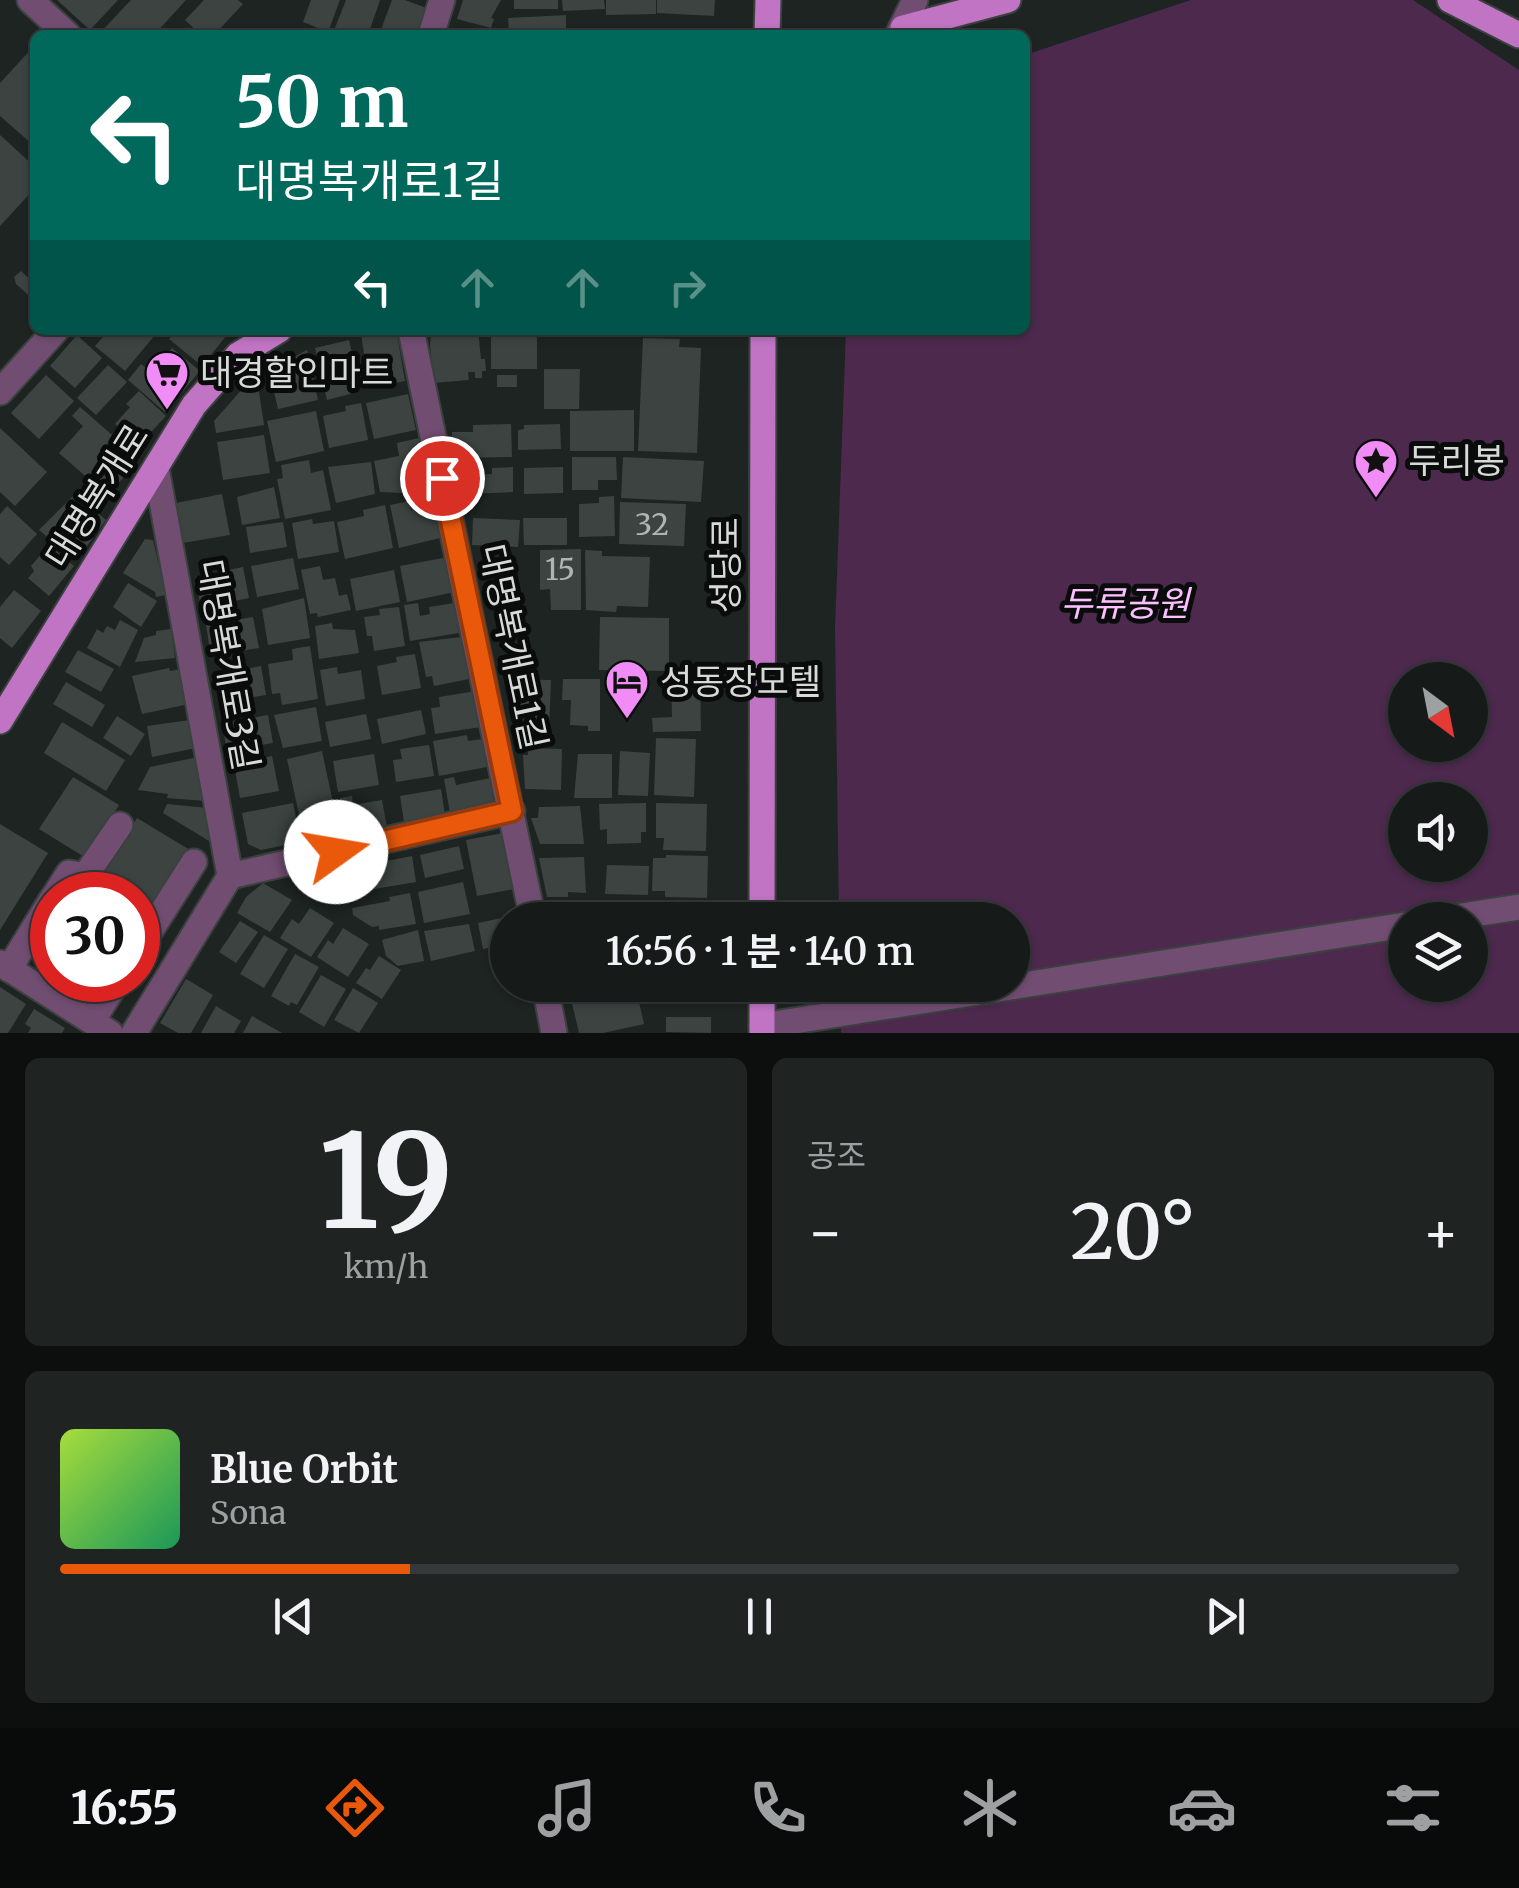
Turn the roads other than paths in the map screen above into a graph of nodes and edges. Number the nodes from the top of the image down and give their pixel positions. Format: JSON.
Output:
{"nodes":[{"id":1,"x":30,"y":0,"type":"edge"},
{"id":2,"x":442,"y":0,"type":"edge"},
{"id":3,"x":768,"y":0,"type":"edge"},
{"id":4,"x":915,"y":0,"type":"edge"},
{"id":5,"x":1008,"y":0,"type":"edge"},
{"id":6,"x":1450,"y":0,"type":"edge"},
{"id":7,"x":63,"y":30,"type":"edge"},
{"id":8,"x":432,"y":30,"type":"edge"},
{"id":9,"x":768,"y":30,"type":"edge"},
{"id":10,"x":902,"y":30,"type":"edge"},
{"id":11,"x":908,"y":30,"type":"edge"},
{"id":12,"x":1519,"y":35,"type":"edge"},
{"id":13,"x":51,"y":335,"type":"edge"},
{"id":14,"x":272,"y":335,"type":"edge"},
{"id":15,"x":412,"y":335,"type":"edge"},
{"id":16,"x":763,"y":335,"type":"edge"},
{"id":17,"x":0,"y":392,"type":"edge"},
{"id":18,"x":156,"y":468,"type":"junction"},
{"id":19,"x":0,"y":721,"type":"edge"},
{"id":20,"x":512,"y":811,"type":"junction"},
{"id":21,"x":120,"y":826,"type":"dead end"},
{"id":22,"x":194,"y":862,"type":"dead end"},
{"id":23,"x":88,"y":872,"type":"edge"},
{"id":24,"x":230,"y":876,"type":"junction"},
{"id":25,"x":529,"y":902,"type":"edge"},
{"id":26,"x":762,"y":902,"type":"edge"},
{"id":27,"x":1519,"y":907,"type":"edge"},
{"id":28,"x":1488,"y":912,"type":"edge"},
{"id":29,"x":160,"y":915,"type":"edge"},
{"id":30,"x":1388,"y":928,"type":"edge"},
{"id":31,"x":30,"y":931,"type":"edge"},
{"id":32,"x":5,"y":966,"type":"edge"},
{"id":33,"x":110,"y":1002,"type":"edge"},
{"id":34,"x":548,"y":1002,"type":"edge"},
{"id":35,"x":762,"y":1002,"type":"edge"},
{"id":36,"x":101,"y":1027,"type":"edge"},
{"id":37,"x":762,"y":1029,"type":"edge"},
{"id":38,"x":134,"y":1033,"type":"edge"},
{"id":39,"x":554,"y":1033,"type":"edge"}],
"edges":[{"from":1,"to":7,"type":"street"},
{"from":2,"to":8,"type":"street"},
{"from":3,"to":9,"type":"main road"},
{"from":4,"to":10,"type":"street"},
{"from":5,"to":11,"type":"main road"},
{"from":6,"to":12,"type":"main road"},
{"from":13,"to":17,"type":"street"},
{"from":14,"to":18,"type":"main road","name":"대명복개로"},
{"from":15,"to":20,"type":"street","name":"대명복개로1길"},
{"from":16,"to":26,"type":"main road","name":"성당로"},
{"from":18,"to":19,"type":"main road","name":"대명복개로"},
{"from":18,"to":24,"type":"street","name":"대명복개로3길"},
{"from":20,"to":24,"type":"street"},
{"from":20,"to":25,"type":"street","name":"대명복개로1길"},
{"from":21,"to":23,"type":"street"},
{"from":22,"to":29,"type":"street"},
{"from":24,"to":38,"type":"street"},
{"from":27,"to":28,"type":"street"},
{"from":30,"to":37,"type":"street"},
{"from":31,"to":32,"type":"street"},
{"from":32,"to":36,"type":"street"},
{"from":33,"to":36,"type":"street"},
{"from":34,"to":39,"type":"street"},
{"from":35,"to":37,"type":"main road"}]}
